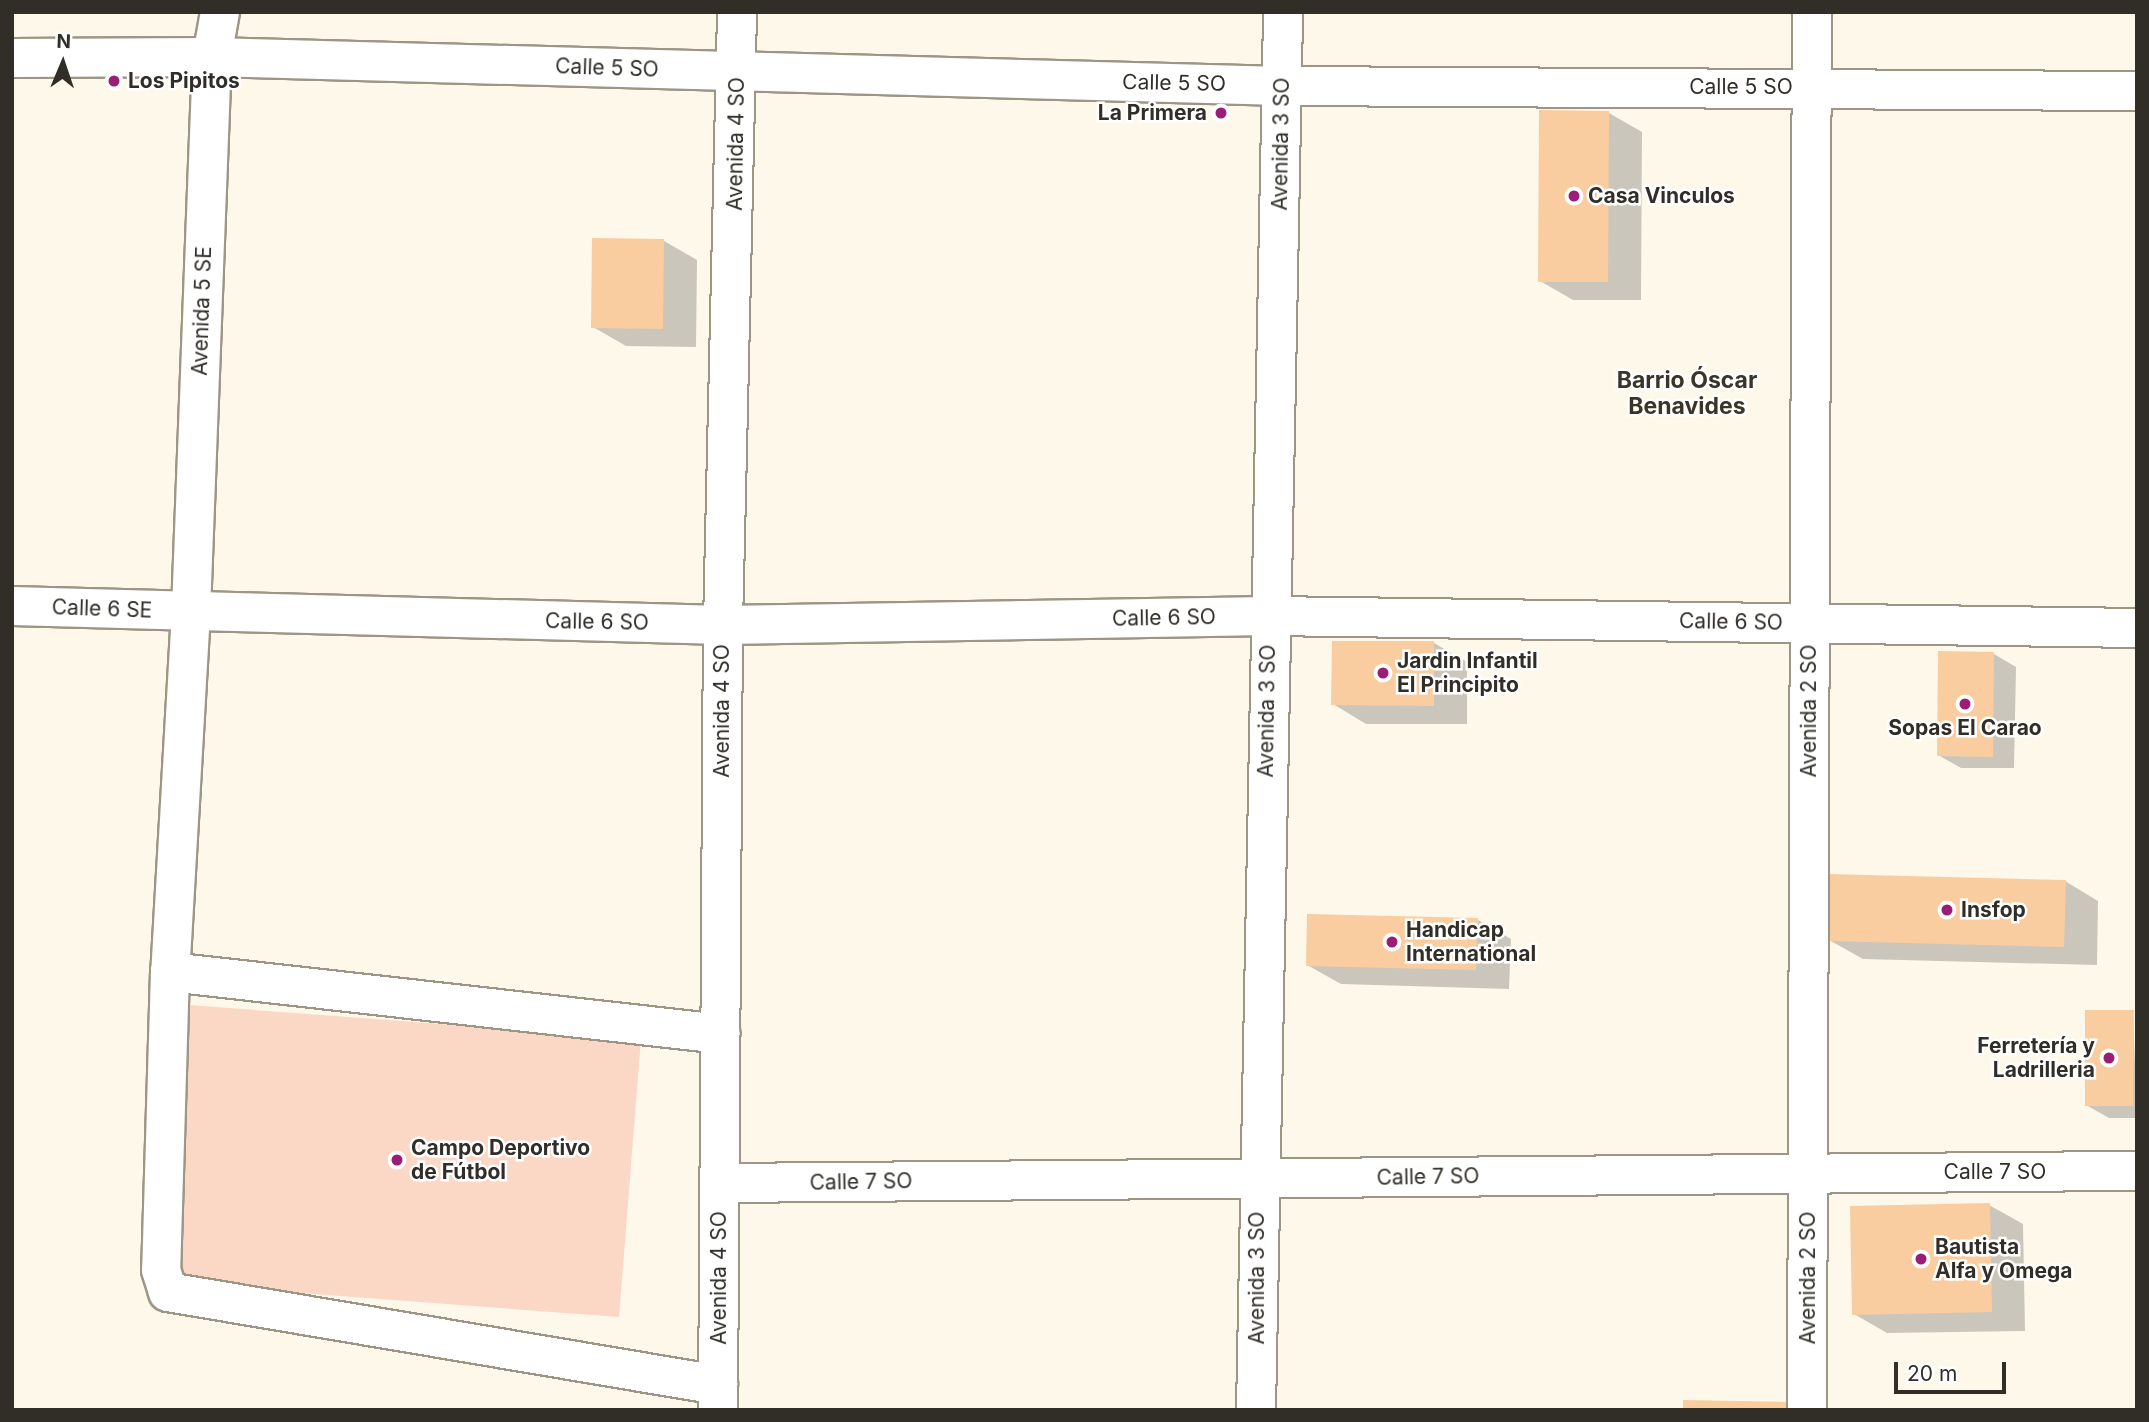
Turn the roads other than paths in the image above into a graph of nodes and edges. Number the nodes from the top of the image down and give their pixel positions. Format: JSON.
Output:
{"nodes":[{"id":1,"x":220,"y":12,"type":"edge"},
{"id":2,"x":737,"y":12,"type":"edge"},
{"id":3,"x":1283,"y":12,"type":"edge"},
{"id":4,"x":1812,"y":12,"type":"edge"},
{"id":5,"x":212,"y":57,"type":"junction"},
{"id":6,"x":12,"y":58,"type":"edge"},
{"id":7,"x":738,"y":72,"type":"junction"},
{"id":8,"x":1283,"y":86,"type":"junction"},
{"id":9,"x":1812,"y":87,"type":"junction"},
{"id":10,"x":2137,"y":91,"type":"edge"},
{"id":11,"x":12,"y":606,"type":"edge"},
{"id":12,"x":191,"y":611,"type":"junction"},
{"id":13,"x":1269,"y":616,"type":"junction"},
{"id":14,"x":1809,"y":623,"type":"junction"},
{"id":15,"x":723,"y":625,"type":"junction"},
{"id":16,"x":2137,"y":628,"type":"edge"},
{"id":17,"x":170,"y":972,"type":"junction"},
{"id":18,"x":721,"y":1034,"type":"junction"},
{"id":19,"x":2137,"y":1171,"type":"edge"},
{"id":20,"x":1809,"y":1174,"type":"junction"},
{"id":21,"x":1257,"y":1179,"type":"junction"},
{"id":22,"x":720,"y":1183,"type":"junction"},
{"id":23,"x":718,"y":1398,"type":"edge"},
{"id":24,"x":1256,"y":1410,"type":"edge"},
{"id":25,"x":1807,"y":1410,"type":"edge"}],
"edges":[{"from":1,"to":5,"type":"street","name":"Avenida 5 SE"},
{"from":2,"to":7,"type":"street","name":"Avenida 4 SO"},
{"from":3,"to":8,"type":"street","name":"Avenida 3 SO"},
{"from":4,"to":9,"type":"street","name":"Avenida 2 SO"},
{"from":5,"to":6,"type":"street","name":"Calle 5 SO"},
{"from":5,"to":7,"type":"street","name":"Calle 5 SO"},
{"from":5,"to":12,"type":"street","name":"Avenida 5 SE"},
{"from":7,"to":8,"type":"street","name":"Calle 5 SO"},
{"from":7,"to":15,"type":"street","name":"Avenida 4 SO"},
{"from":8,"to":9,"type":"street","name":"Calle 5 SO"},
{"from":8,"to":13,"type":"street","name":"Avenida 3 SO"},
{"from":9,"to":10,"type":"street","name":"Calle 5 SO"},
{"from":9,"to":14,"type":"street","name":"Avenida 2 SO"},
{"from":11,"to":12,"type":"street","name":"Calle 6 SE"},
{"from":12,"to":15,"type":"street","name":"Calle 6 SO"},
{"from":12,"to":17,"type":"street","name":"Avenida 5 SE"},
{"from":13,"to":14,"type":"street","name":"Calle 6 SO"},
{"from":13,"to":15,"type":"street","name":"Calle 6 SO"},
{"from":13,"to":21,"type":"street","name":"Avenida 3 SO"},
{"from":14,"to":16,"type":"street","name":"Calle 6 SO"},
{"from":14,"to":20,"type":"street","name":"Avenida 2 SO"},
{"from":15,"to":18,"type":"street","name":"Avenida 4 SO"},
{"from":17,"to":18,"type":"street"},
{"from":17,"to":23,"type":"street","name":"Avenida 5 SE"},
{"from":18,"to":22,"type":"street","name":"Avenida 4 SO"},
{"from":19,"to":20,"type":"street","name":"Calle 7 SO"},
{"from":20,"to":21,"type":"street","name":"Calle 7 SO"},
{"from":20,"to":25,"type":"street","name":"Avenida 2 SO"},
{"from":21,"to":22,"type":"street","name":"Calle 7 SO"},
{"from":21,"to":24,"type":"street","name":"Avenida 3 SO"},
{"from":22,"to":23,"type":"street","name":"Avenida 4 SO"}]}
